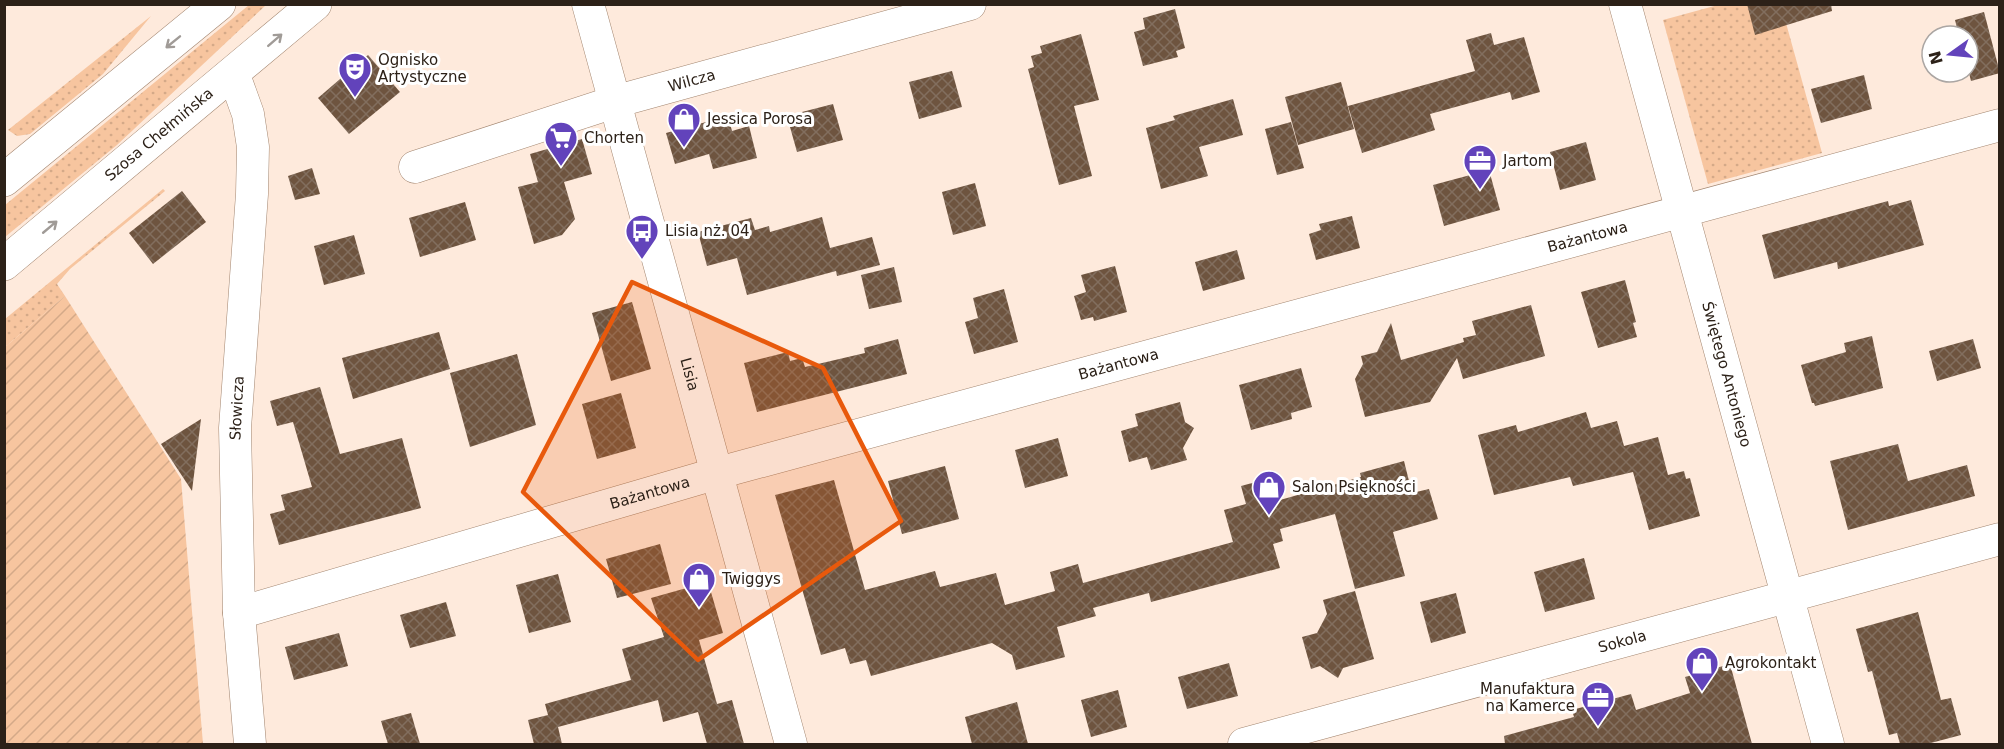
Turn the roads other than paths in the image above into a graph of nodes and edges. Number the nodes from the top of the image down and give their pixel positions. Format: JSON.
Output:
{"nodes":[{"id":1,"x":219,"y":4,"type":"edge"},
{"id":2,"x":315,"y":4,"type":"edge"},
{"id":3,"x":588,"y":4,"type":"edge"},
{"id":4,"x":970,"y":4,"type":"edge"},
{"id":5,"x":1625,"y":4,"type":"edge"},
{"id":6,"x":234,"y":75,"type":"junction"},
{"id":7,"x":614,"y":102,"type":"junction"},
{"id":8,"x":2000,"y":125,"type":"edge"},
{"id":9,"x":415,"y":167,"type":"dead end"},
{"id":10,"x":4,"y":180,"type":"edge"},
{"id":11,"x":1682,"y":212,"type":"junction"},
{"id":12,"x":4,"y":264,"type":"edge"},
{"id":13,"x":718,"y":473,"type":"junction"},
{"id":14,"x":2000,"y":539,"type":"edge"},
{"id":15,"x":1789,"y":597,"type":"junction"},
{"id":16,"x":239,"y":614,"type":"junction"},
{"id":17,"x":250,"y":744,"type":"edge"},
{"id":18,"x":791,"y":744,"type":"edge"},
{"id":19,"x":1244,"y":744,"type":"edge"},
{"id":20,"x":1828,"y":744,"type":"edge"}],
"edges":[{"from":1,"to":10,"type":"main road","one_way":true},
{"from":6,"to":2,"type":"main road","name":"Szosa Chełmińska","one_way":true},
{"from":3,"to":7,"type":"street","name":"Lisia"},
{"from":4,"to":7,"type":"street","name":"Wilcza"},
{"from":5,"to":11,"type":"street","name":"Świętego Antoniego"},
{"from":12,"to":6,"type":"main road","name":"Szosa Chełmińska","one_way":true},
{"from":6,"to":16,"type":"street","name":"Słowicza"},
{"from":7,"to":9,"type":"street","name":"Wilcza"},
{"from":7,"to":13,"type":"street","name":"Lisia"},
{"from":8,"to":11,"type":"street","name":"Bażantowa"},
{"from":11,"to":13,"type":"street","name":"Bażantowa"},
{"from":11,"to":15,"type":"street","name":"Świętego Antoniego"},
{"from":13,"to":16,"type":"street","name":"Bażantowa"},
{"from":13,"to":18,"type":"street","name":"Lisia"},
{"from":14,"to":15,"type":"street","name":"Sokola"},
{"from":15,"to":19,"type":"street","name":"Sokola"},
{"from":15,"to":20,"type":"street","name":"Świętego Antoniego"},
{"from":16,"to":17,"type":"street","name":"Słowicza"}]}
